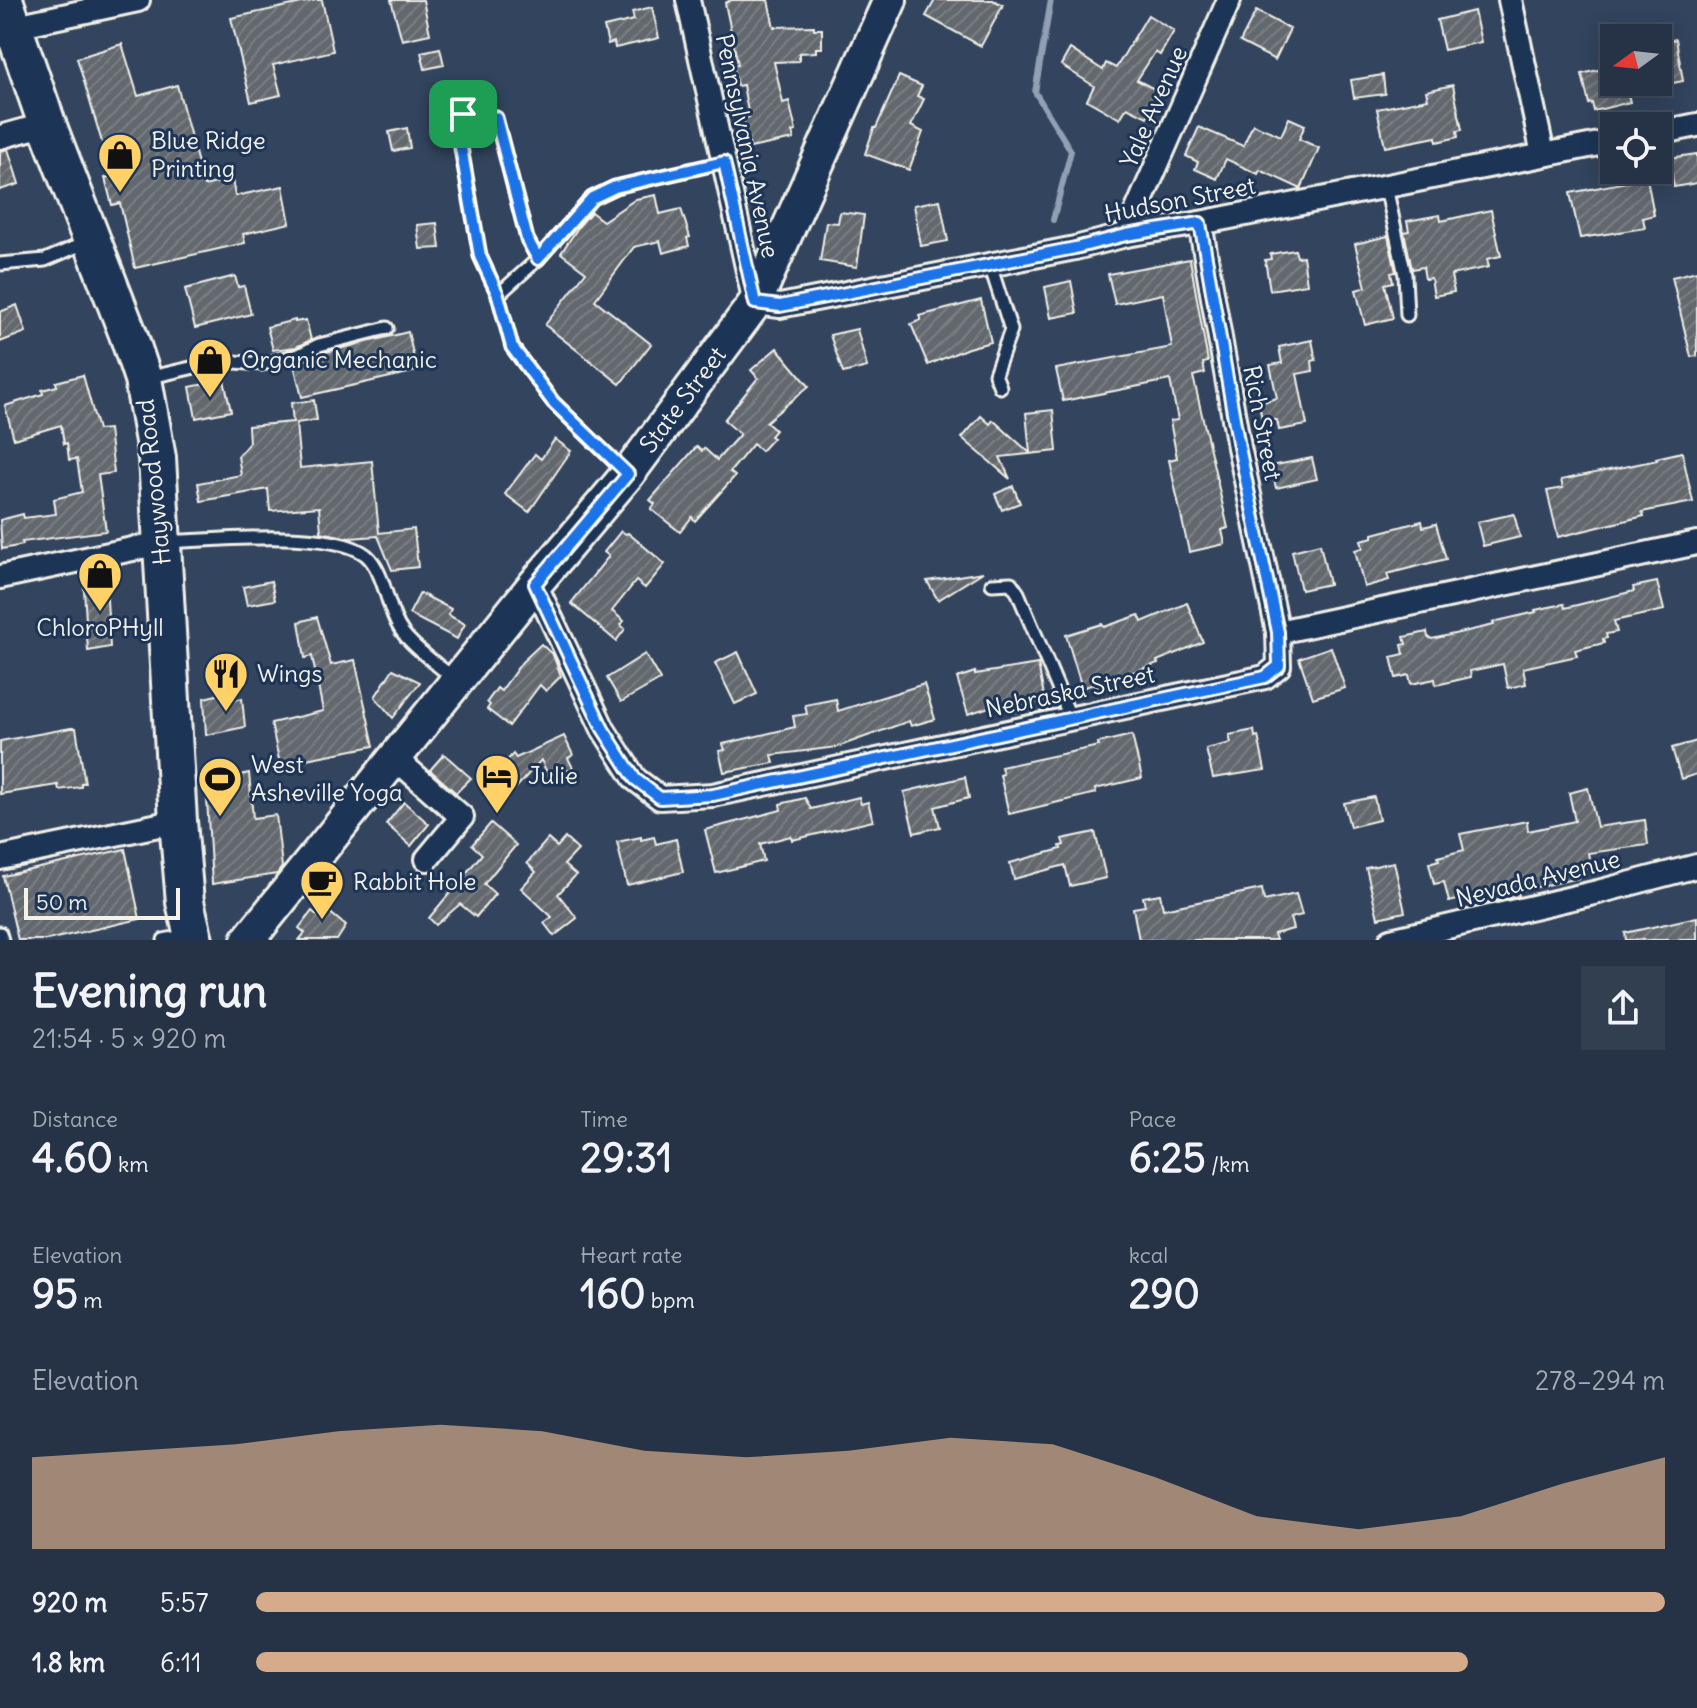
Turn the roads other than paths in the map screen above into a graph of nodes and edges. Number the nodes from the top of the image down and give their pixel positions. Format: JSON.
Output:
{"nodes":[{"id":1,"x":138,"y":0,"type":"edge"},
{"id":2,"x":688,"y":0,"type":"edge"},
{"id":3,"x":890,"y":0,"type":"edge"},
{"id":4,"x":1229,"y":0,"type":"edge"},
{"id":5,"x":1510,"y":0,"type":"edge"},
{"id":6,"x":8,"y":14,"type":"edge"},
{"id":7,"x":47,"y":124,"type":"junction"},
{"id":8,"x":1697,"y":125,"type":"edge"},
{"id":9,"x":1672,"y":130,"type":"edge"},
{"id":10,"x":0,"y":137,"type":"edge"},
{"id":11,"x":1600,"y":144,"type":"edge"},
{"id":12,"x":1543,"y":154,"type":"junction"},
{"id":13,"x":724,"y":162,"type":"junction"},
{"id":14,"x":1386,"y":187,"type":"junction"},
{"id":15,"x":1200,"y":223,"type":"junction"},
{"id":16,"x":1126,"y":235,"type":"junction"},
{"id":17,"x":92,"y":241,"type":"junction"},
{"id":18,"x":538,"y":259,"type":"junction"},
{"id":19,"x":0,"y":264,"type":"edge"},
{"id":20,"x":990,"y":265,"type":"junction"},
{"id":21,"x":498,"y":295,"type":"junction"},
{"id":22,"x":755,"y":303,"type":"junction"},
{"id":23,"x":1407,"y":315,"type":"dead end"},
{"id":24,"x":387,"y":328,"type":"dead end"},
{"id":25,"x":143,"y":379,"type":"junction"},
{"id":26,"x":1000,"y":387,"type":"dead end"},
{"id":27,"x":628,"y":474,"type":"junction"},
{"id":28,"x":161,"y":543,"type":"junction"},
{"id":29,"x":1697,"y":543,"type":"edge"},
{"id":30,"x":0,"y":577,"type":"edge"},
{"id":31,"x":535,"y":584,"type":"junction"},
{"id":32,"x":992,"y":584,"type":"dead end"},
{"id":33,"x":1278,"y":632,"type":"junction"},
{"id":34,"x":457,"y":681,"type":"junction"},
{"id":35,"x":1071,"y":719,"type":"junction"},
{"id":36,"x":395,"y":758,"type":"junction"},
{"id":37,"x":178,"y":821,"type":"junction"},
{"id":38,"x":0,"y":858,"type":"edge"},
{"id":39,"x":427,"y":859,"type":"dead end"},
{"id":40,"x":1697,"y":866,"type":"edge"},
{"id":41,"x":0,"y":933,"type":"edge"},
{"id":42,"x":1427,"y":936,"type":"edge"},
{"id":43,"x":184,"y":938,"type":"edge"},
{"id":44,"x":2,"y":940,"type":"edge"},
{"id":45,"x":248,"y":940,"type":"edge"},
{"id":46,"x":1391,"y":940,"type":"edge"}],
"edges":[{"from":1,"to":6,"type":"street"},
{"from":2,"to":13,"type":"street","name":"Pennsylvania Avenue"},
{"from":3,"to":22,"type":"street","name":"State Street"},
{"from":4,"to":16,"type":"street","name":"Yale Avenue"},
{"from":5,"to":12,"type":"street"},
{"from":6,"to":7,"type":"main road","name":"Haywood Road"},
{"from":7,"to":10,"type":"street"},
{"from":7,"to":17,"type":"main road","name":"Haywood Road"},
{"from":8,"to":9,"type":"street"},
{"from":11,"to":12,"type":"street","name":"Hudson Street"},
{"from":12,"to":14,"type":"street","name":"Hudson Street"},
{"from":13,"to":18,"type":"lane"},
{"from":13,"to":22,"type":"street","name":"Pennsylvania Avenue"},
{"from":14,"to":15,"type":"street","name":"Hudson Street"},
{"from":14,"to":23,"type":"lane"},
{"from":15,"to":16,"type":"street","name":"Hudson Street"},
{"from":15,"to":33,"type":"street","name":"Rich Street"},
{"from":16,"to":20,"type":"street","name":"Hudson Street"},
{"from":17,"to":19,"type":"lane"},
{"from":17,"to":25,"type":"main road","name":"Haywood Road"},
{"from":18,"to":21,"type":"lane"},
{"from":18,"to":21,"type":"lane"},
{"from":20,"to":22,"type":"street","name":"Hudson Street"},
{"from":20,"to":26,"type":"lane"},
{"from":21,"to":27,"type":"lane"},
{"from":22,"to":27,"type":"street","name":"State Street"},
{"from":24,"to":25,"type":"lane"},
{"from":25,"to":28,"type":"main road","name":"Haywood Road"},
{"from":27,"to":31,"type":"street","name":"State Street"},
{"from":28,"to":30,"type":"street"},
{"from":28,"to":34,"type":"lane"},
{"from":28,"to":37,"type":"main road","name":"Haywood Road"},
{"from":29,"to":33,"type":"street"},
{"from":31,"to":34,"type":"street","name":"State Street"},
{"from":31,"to":35,"type":"street","name":"Nebraska Street"},
{"from":32,"to":35,"type":"lane"},
{"from":33,"to":35,"type":"street","name":"Nebraska Street"},
{"from":34,"to":36,"type":"street","name":"State Street"},
{"from":36,"to":39,"type":"street"},
{"from":36,"to":45,"type":"street","name":"State Street"},
{"from":37,"to":38,"type":"street"},
{"from":37,"to":43,"type":"main road","name":"Haywood Road"},
{"from":40,"to":42,"type":"street","name":"Nevada Avenue"},
{"from":41,"to":44,"type":"lane"},
{"from":42,"to":46,"type":"street","name":"Nevada Avenue"}]}
